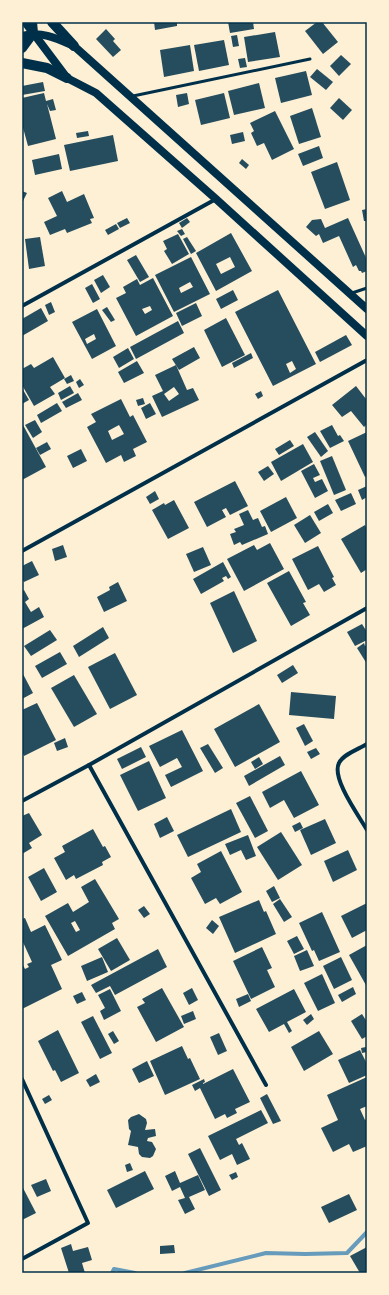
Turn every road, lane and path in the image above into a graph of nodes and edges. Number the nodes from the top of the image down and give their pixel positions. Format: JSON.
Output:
{"nodes":[{"id":1,"x":25,"y":22,"type":"edge"},
{"id":2,"x":32,"y":22,"type":"edge"},
{"id":3,"x":52,"y":22,"type":"edge"},
{"id":4,"x":33,"y":33,"type":"junction"},
{"id":5,"x":22,"y":36,"type":"edge"},
{"id":6,"x":74,"y":46,"type":"junction"},
{"id":7,"x":22,"y":48,"type":"edge"},
{"id":8,"x":310,"y":59,"type":"dead end"},
{"id":9,"x":22,"y":63,"type":"edge"},
{"id":10,"x":67,"y":78,"type":"junction"},
{"id":11,"x":131,"y":96,"type":"junction"},
{"id":12,"x":216,"y":199,"type":"junction"},
{"id":13,"x":367,"y":288,"type":"edge"},
{"id":14,"x":350,"y":293,"type":"junction"},
{"id":15,"x":22,"y":306,"type":"edge"},
{"id":16,"x":367,"y":309,"type":"edge"},
{"id":17,"x":367,"y":336,"type":"edge"},
{"id":18,"x":367,"y":360,"type":"edge"},
{"id":19,"x":22,"y":551,"type":"edge"},
{"id":20,"x":367,"y":608,"type":"edge"},
{"id":21,"x":367,"y":744,"type":"edge"},
{"id":22,"x":89,"y":765,"type":"junction"},
{"id":23,"x":22,"y":801,"type":"edge"},
{"id":24,"x":367,"y":830,"type":"edge"},
{"id":25,"x":22,"y":1079,"type":"edge"},
{"id":26,"x":266,"y":1085,"type":"dead end"},
{"id":27,"x":22,"y":1259,"type":"edge"}],
"edges":[{"from":1,"to":4,"type":"main road"},
{"from":2,"to":4,"type":"main road"},
{"from":3,"to":6,"type":"main road"},
{"from":4,"to":5,"type":"main road"},
{"from":4,"to":6,"type":"main road"},
{"from":4,"to":7,"type":"main road"},
{"from":4,"to":10,"type":"main road"},
{"from":6,"to":11,"type":"main road"},
{"from":8,"to":11,"type":"lane"},
{"from":9,"to":10,"type":"main road"},
{"from":10,"to":12,"type":"main road"},
{"from":11,"to":14,"type":"main road"},
{"from":12,"to":15,"type":"street"},
{"from":12,"to":17,"type":"main road"},
{"from":13,"to":14,"type":"lane"},
{"from":14,"to":16,"type":"main road"},
{"from":18,"to":19,"type":"street"},
{"from":20,"to":22,"type":"street"},
{"from":21,"to":24,"type":"street"},
{"from":22,"to":23,"type":"street"},
{"from":22,"to":26,"type":"street"},
{"from":25,"to":27,"type":"street"}]}
